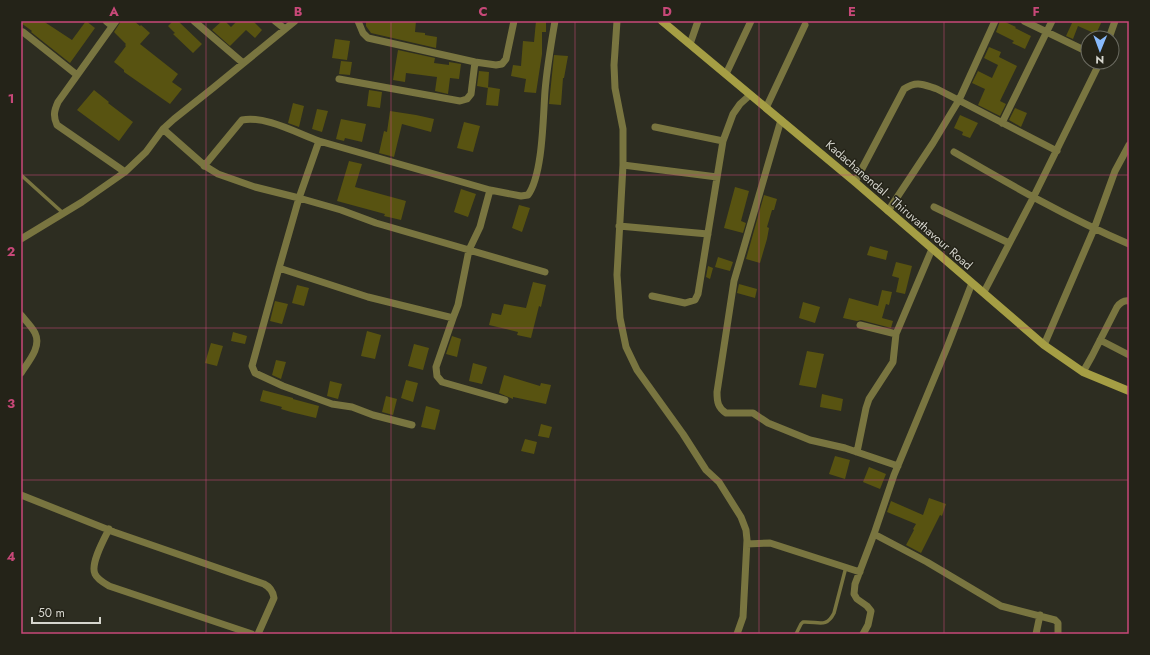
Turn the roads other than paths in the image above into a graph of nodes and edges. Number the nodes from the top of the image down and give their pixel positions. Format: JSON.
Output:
{"nodes":[{"id":1,"x":106,"y":21,"type":"edge"},
{"id":2,"x":194,"y":21,"type":"edge"},
{"id":3,"x":275,"y":21,"type":"edge"},
{"id":4,"x":295,"y":21,"type":"edge"},
{"id":5,"x":358,"y":21,"type":"edge"},
{"id":6,"x":512,"y":21,"type":"edge"},
{"id":7,"x":555,"y":21,"type":"edge"},
{"id":8,"x":617,"y":21,"type":"edge"},
{"id":9,"x":662,"y":21,"type":"edge"},
{"id":10,"x":698,"y":21,"type":"edge"},
{"id":11,"x":751,"y":21,"type":"edge"},
{"id":12,"x":798,"y":21,"type":"edge"},
{"id":13,"x":995,"y":21,"type":"edge"},
{"id":14,"x":1024,"y":21,"type":"edge"},
{"id":15,"x":1052,"y":21,"type":"edge"},
{"id":16,"x":114,"y":23,"type":"edge"},
{"id":17,"x":806,"y":23,"type":"edge"},
{"id":18,"x":285,"y":29,"type":"junction"},
{"id":19,"x":23,"y":32,"type":"dead end"},
{"id":20,"x":1046,"y":32,"type":"junction"},
{"id":21,"x":690,"y":44,"type":"junction"},
{"id":22,"x":1080,"y":48,"type":"edge"},
{"id":23,"x":475,"y":62,"type":"junction"},
{"id":24,"x":243,"y":63,"type":"junction"},
{"id":25,"x":1096,"y":70,"type":"edge"},
{"id":26,"x":726,"y":74,"type":"junction"},
{"id":27,"x":77,"y":75,"type":"junction"},
{"id":28,"x":339,"y":79,"type":"dead end"},
{"id":29,"x":750,"y":95,"type":"junction"},
{"id":30,"x":959,"y":100,"type":"junction"},
{"id":31,"x":766,"y":108,"type":"junction"},
{"id":32,"x":781,"y":120,"type":"junction"},
{"id":33,"x":1002,"y":122,"type":"junction"},
{"id":34,"x":655,"y":127,"type":"dead end"},
{"id":35,"x":163,"y":129,"type":"junction"},
{"id":36,"x":319,"y":141,"type":"junction"},
{"id":37,"x":723,"y":141,"type":"junction"},
{"id":38,"x":1129,"y":145,"type":"edge"},
{"id":39,"x":1057,"y":151,"type":"junction"},
{"id":40,"x":954,"y":152,"type":"dead end"},
{"id":41,"x":623,"y":165,"type":"junction"},
{"id":42,"x":204,"y":166,"type":"junction"},
{"id":43,"x":125,"y":172,"type":"junction"},
{"id":44,"x":21,"y":175,"type":"edge"},
{"id":45,"x":717,"y":177,"type":"junction"},
{"id":46,"x":855,"y":182,"type":"junction"},
{"id":47,"x":490,"y":190,"type":"junction"},
{"id":48,"x":299,"y":198,"type":"junction"},
{"id":49,"x":1033,"y":198,"type":"junction"},
{"id":50,"x":934,"y":206,"type":"dead end"},
{"id":51,"x":888,"y":210,"type":"junction"},
{"id":52,"x":63,"y":213,"type":"junction"},
{"id":53,"x":619,"y":226,"type":"junction"},
{"id":54,"x":1094,"y":229,"type":"junction"},
{"id":55,"x":708,"y":234,"type":"junction"},
{"id":56,"x":21,"y":238,"type":"edge"},
{"id":57,"x":1009,"y":243,"type":"junction"},
{"id":58,"x":1129,"y":244,"type":"edge"},
{"id":59,"x":932,"y":249,"type":"junction"},
{"id":60,"x":469,"y":250,"type":"junction"},
{"id":61,"x":279,"y":268,"type":"junction"},
{"id":62,"x":545,"y":272,"type":"dead end"},
{"id":63,"x":972,"y":283,"type":"junction"},
{"id":64,"x":984,"y":292,"type":"junction"},
{"id":65,"x":652,"y":296,"type":"dead end"},
{"id":66,"x":1129,"y":301,"type":"edge"},
{"id":67,"x":21,"y":315,"type":"edge"},
{"id":68,"x":453,"y":318,"type":"junction"},
{"id":69,"x":860,"y":326,"type":"dead end"},
{"id":70,"x":896,"y":334,"type":"junction"},
{"id":71,"x":1100,"y":340,"type":"junction"},
{"id":72,"x":1044,"y":345,"type":"junction"},
{"id":73,"x":1129,"y":355,"type":"edge"},
{"id":74,"x":1083,"y":372,"type":"junction"},
{"id":75,"x":21,"y":373,"type":"edge"},
{"id":76,"x":1129,"y":391,"type":"edge"},
{"id":77,"x":505,"y":400,"type":"dead end"},
{"id":78,"x":412,"y":425,"type":"dead end"},
{"id":79,"x":857,"y":452,"type":"junction"},
{"id":80,"x":898,"y":466,"type":"junction"},
{"id":81,"x":22,"y":498,"type":"edge"},
{"id":82,"x":109,"y":529,"type":"junction"},
{"id":83,"x":874,"y":534,"type":"junction"},
{"id":84,"x":747,"y":544,"type":"junction"},
{"id":85,"x":846,"y":567,"type":"junction"},
{"id":86,"x":860,"y":572,"type":"junction"},
{"id":87,"x":1040,"y":615,"type":"junction"},
{"id":88,"x":252,"y":634,"type":"edge"},
{"id":89,"x":258,"y":634,"type":"edge"},
{"id":90,"x":736,"y":634,"type":"edge"},
{"id":91,"x":796,"y":634,"type":"edge"},
{"id":92,"x":862,"y":634,"type":"edge"},
{"id":93,"x":1036,"y":634,"type":"edge"},
{"id":94,"x":1058,"y":634,"type":"edge"}],
"edges":[{"from":1,"to":16,"type":"street"},
{"from":2,"to":24,"type":"street"},
{"from":3,"to":18,"type":"street"},
{"from":4,"to":18,"type":"street"},
{"from":5,"to":23,"type":"street"},
{"from":6,"to":23,"type":"street"},
{"from":7,"to":47,"type":"street"},
{"from":8,"to":41,"type":"street"},
{"from":9,"to":21,"type":"main road","name":"Kadachanendal - Thiruvathavour Road"},
{"from":10,"to":21,"type":"street"},
{"from":11,"to":26,"type":"street"},
{"from":12,"to":17,"type":"street"},
{"from":13,"to":30,"type":"street"},
{"from":14,"to":20,"type":"street"},
{"from":15,"to":20,"type":"street"},
{"from":16,"to":27,"type":"street"},
{"from":17,"to":31,"type":"street"},
{"from":18,"to":24,"type":"street"},
{"from":19,"to":27,"type":"street"},
{"from":20,"to":22,"type":"street"},
{"from":20,"to":33,"type":"street"},
{"from":21,"to":26,"type":"main road","name":"Kadachanendal - Thiruvathavour Road"},
{"from":23,"to":28,"type":"street"},
{"from":24,"to":35,"type":"street"},
{"from":25,"to":39,"type":"street"},
{"from":26,"to":29,"type":"main road","name":"Kadachanendal - Thiruvathavour Road"},
{"from":27,"to":43,"type":"street"},
{"from":29,"to":31,"type":"main road","name":"Kadachanendal - Thiruvathavour Road"},
{"from":29,"to":37,"type":"street"},
{"from":30,"to":33,"type":"street"},
{"from":30,"to":46,"type":"street"},
{"from":30,"to":51,"type":"street"},
{"from":31,"to":32,"type":"main road","name":"Kadachanendal - Thiruvathavour Road"},
{"from":32,"to":46,"type":"main road","name":"Kadachanendal - Thiruvathavour Road"},
{"from":32,"to":79,"type":"street"},
{"from":33,"to":39,"type":"street"},
{"from":34,"to":37,"type":"street"},
{"from":35,"to":42,"type":"street"},
{"from":35,"to":43,"type":"street"},
{"from":36,"to":42,"type":"street"},
{"from":36,"to":47,"type":"street"},
{"from":36,"to":48,"type":"street"},
{"from":37,"to":45,"type":"street"},
{"from":38,"to":54,"type":"street"},
{"from":39,"to":49,"type":"street"},
{"from":40,"to":49,"type":"street"},
{"from":41,"to":45,"type":"street"},
{"from":41,"to":53,"type":"street"},
{"from":42,"to":48,"type":"street"},
{"from":43,"to":52,"type":"street"},
{"from":44,"to":52,"type":"lane"},
{"from":45,"to":55,"type":"street"},
{"from":46,"to":51,"type":"main road","name":"Kadachanendal - Thiruvathavour Road"},
{"from":47,"to":60,"type":"street"},
{"from":48,"to":60,"type":"street"},
{"from":48,"to":61,"type":"street"},
{"from":49,"to":54,"type":"street"},
{"from":49,"to":57,"type":"street"},
{"from":50,"to":57,"type":"street"},
{"from":51,"to":59,"type":"main road","name":"Kadachanendal - Thiruvathavour Road"},
{"from":52,"to":56,"type":"street"},
{"from":53,"to":55,"type":"street"},
{"from":53,"to":84,"type":"street"},
{"from":54,"to":58,"type":"street"},
{"from":54,"to":72,"type":"street"},
{"from":55,"to":65,"type":"street"},
{"from":57,"to":64,"type":"street"},
{"from":59,"to":63,"type":"main road","name":"Kadachanendal - Thiruvathavour Road"},
{"from":59,"to":70,"type":"street"},
{"from":60,"to":62,"type":"street"},
{"from":60,"to":68,"type":"street"},
{"from":61,"to":68,"type":"street"},
{"from":61,"to":78,"type":"street"},
{"from":63,"to":64,"type":"main road","name":"Kadachanendal - Thiruvathavour Road"},
{"from":63,"to":80,"type":"street"},
{"from":64,"to":72,"type":"main road","name":"Kadachanendal - Thiruvathavour Road"},
{"from":66,"to":71,"type":"street"},
{"from":67,"to":75,"type":"street"},
{"from":68,"to":77,"type":"street"},
{"from":69,"to":70,"type":"street"},
{"from":70,"to":79,"type":"street"},
{"from":71,"to":73,"type":"street"},
{"from":71,"to":74,"type":"street"},
{"from":72,"to":74,"type":"main road","name":"Kadachanendal - Thiruvathavour Road"},
{"from":74,"to":76,"type":"main road","name":"Kadachanendal - Thiruvathavour Road"},
{"from":79,"to":80,"type":"street"},
{"from":80,"to":83,"type":"street"},
{"from":81,"to":82,"type":"street"},
{"from":82,"to":88,"type":"street"},
{"from":82,"to":89,"type":"street"},
{"from":83,"to":86,"type":"street"},
{"from":83,"to":87,"type":"street"},
{"from":84,"to":85,"type":"street"},
{"from":84,"to":90,"type":"street"},
{"from":85,"to":86,"type":"street"},
{"from":85,"to":91,"type":"lane"},
{"from":86,"to":92,"type":"street"},
{"from":87,"to":93,"type":"street"},
{"from":87,"to":94,"type":"street"}]}
